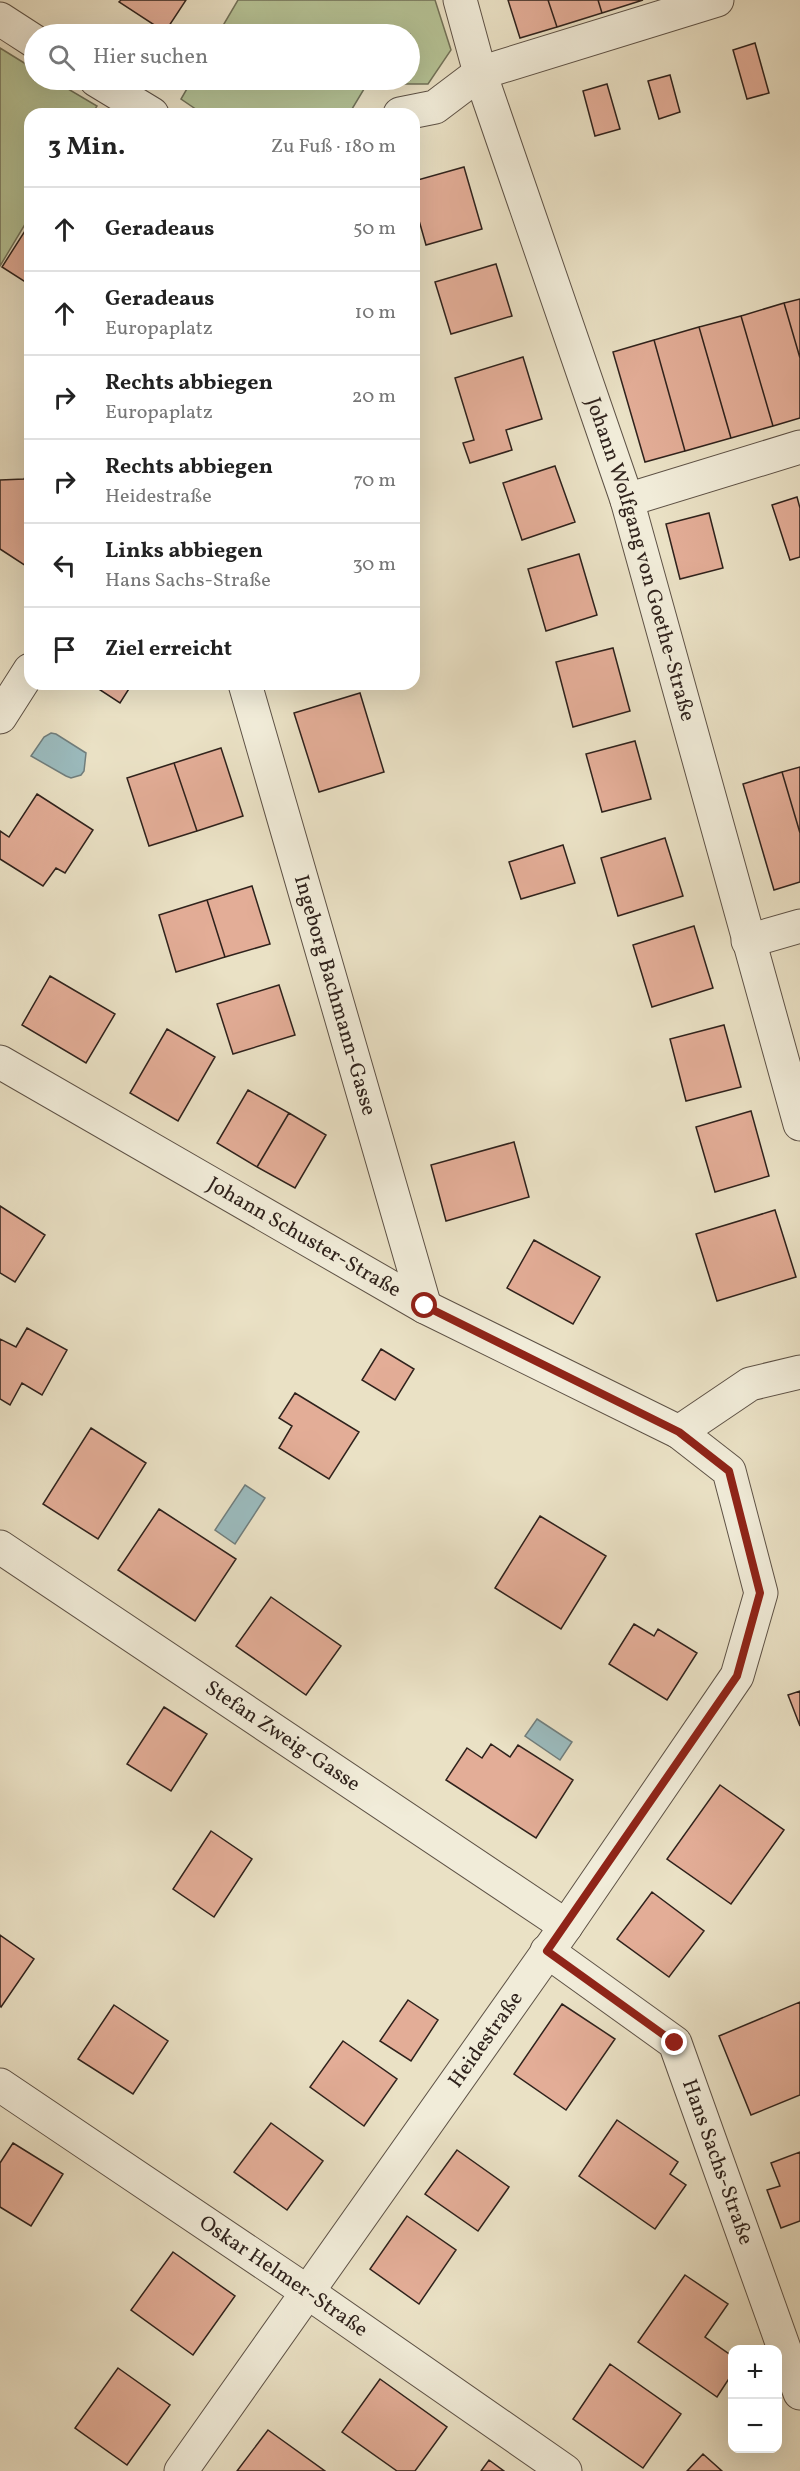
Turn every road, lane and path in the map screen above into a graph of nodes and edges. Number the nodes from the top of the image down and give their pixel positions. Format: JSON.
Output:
{"nodes":[{"id":1,"x":460,"y":0,"type":"edge"},
{"id":2,"x":717,"y":0,"type":"edge"},
{"id":3,"x":0,"y":19,"type":"edge"},
{"id":4,"x":24,"y":35,"type":"edge"},
{"id":5,"x":480,"y":73,"type":"junction"},
{"id":6,"x":112,"y":90,"type":"edge"},
{"id":7,"x":142,"y":108,"type":"edge"},
{"id":8,"x":420,"y":110,"type":"edge"},
{"id":9,"x":800,"y":447,"type":"edge"},
{"id":10,"x":627,"y":500,"type":"junction"},
{"id":11,"x":24,"y":679,"type":"edge"},
{"id":12,"x":247,"y":690,"type":"edge"},
{"id":13,"x":0,"y":717,"type":"edge"},
{"id":14,"x":800,"y":926,"type":"edge"},
{"id":15,"x":748,"y":941,"type":"junction"},
{"id":16,"x":0,"y":1062,"type":"edge"},
{"id":17,"x":800,"y":1124,"type":"edge"},
{"id":18,"x":425,"y":1306,"type":"junction"},
{"id":19,"x":800,"y":1372,"type":"edge"},
{"id":20,"x":679,"y":1432,"type":"junction"},
{"id":21,"x":0,"y":1547,"type":"edge"},
{"id":22,"x":760,"y":1593,"type":"joint"},
{"id":23,"x":556,"y":1939,"type":"junction"},
{"id":24,"x":0,"y":2085,"type":"edge"},
{"id":25,"x":306,"y":2291,"type":"junction"},
{"id":26,"x":800,"y":2393,"type":"edge"},
{"id":27,"x":181,"y":2471,"type":"edge"},
{"id":28,"x":565,"y":2471,"type":"edge"}],
"edges":[{"from":1,"to":5,"type":"street","name":"Johann Wolfgang von Goethe-Straße"},
{"from":2,"to":5,"type":"street"},
{"from":3,"to":4,"type":"street"},
{"from":5,"to":8,"type":"street"},
{"from":5,"to":10,"type":"street","name":"Johann Wolfgang von Goethe-Straße"},
{"from":6,"to":7,"type":"street"},
{"from":9,"to":10,"type":"street"},
{"from":10,"to":15,"type":"street","name":"Johann Wolfgang von Goethe-Straße"},
{"from":11,"to":13,"type":"street"},
{"from":12,"to":18,"type":"street","name":"Ingeborg Bachmann-Gasse"},
{"from":14,"to":15,"type":"street"},
{"from":15,"to":17,"type":"street","name":"Johann Wolfgang von Goethe-Straße"},
{"from":16,"to":18,"type":"street","name":"Johann Schuster-Straße"},
{"from":18,"to":20,"type":"street","name":"Johann Schuster-Straße"},
{"from":19,"to":20,"type":"street"},
{"from":20,"to":22,"type":"street","name":"Johann Schuster-Straße"},
{"from":21,"to":23,"type":"street","name":"Stefan Zweig-Gasse"},
{"from":22,"to":23,"type":"street","name":"Heidestraße"},
{"from":23,"to":25,"type":"street","name":"Heidestraße"},
{"from":23,"to":26,"type":"street","name":"Hans Sachs-Straße"},
{"from":24,"to":25,"type":"street","name":"Oskar Helmer-Straße"},
{"from":25,"to":27,"type":"street","name":"Heidestraße"},
{"from":25,"to":28,"type":"street","name":"Oskar Helmer-Straße"}]}
